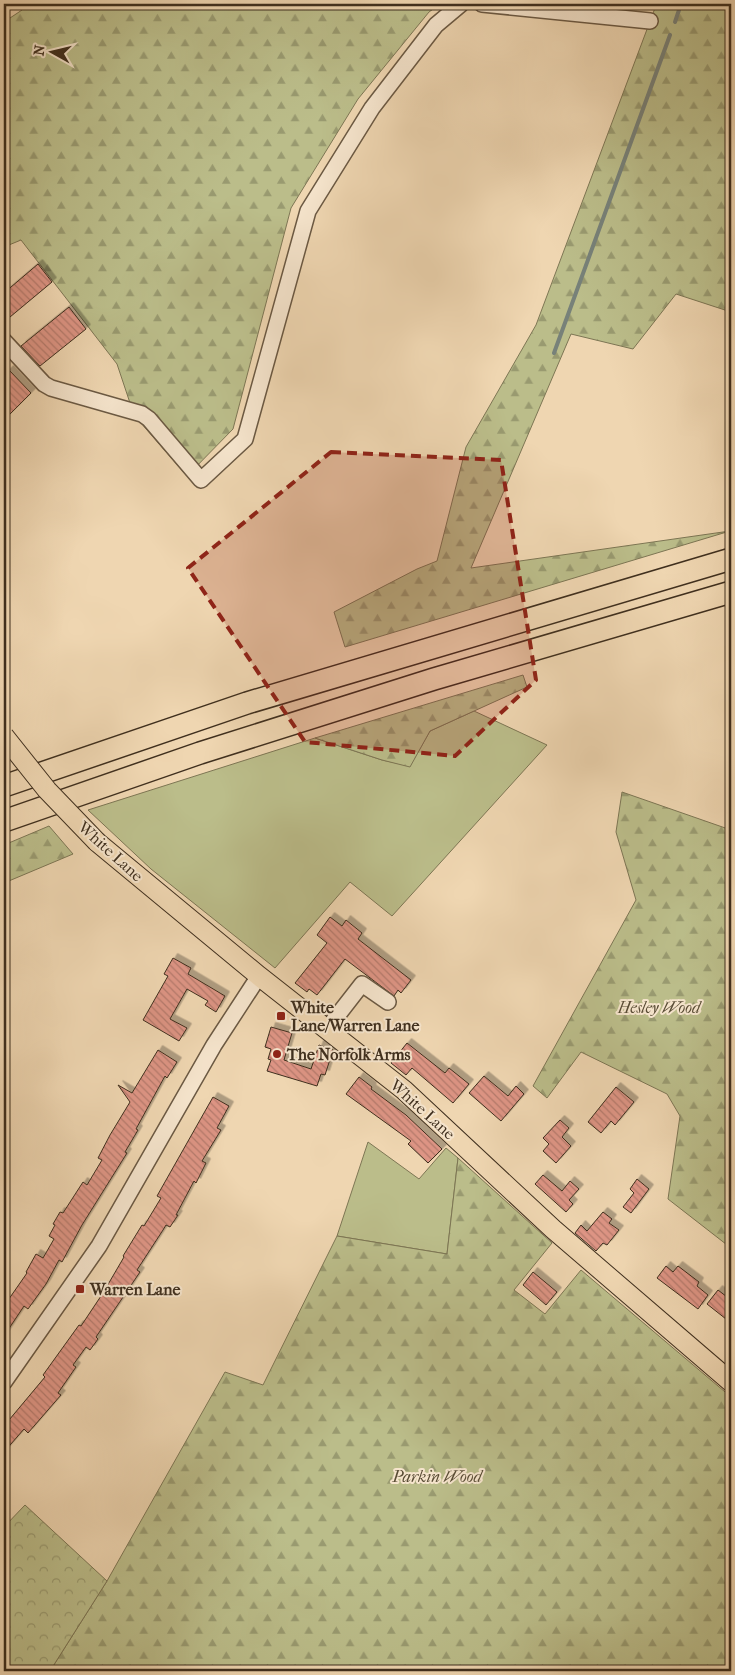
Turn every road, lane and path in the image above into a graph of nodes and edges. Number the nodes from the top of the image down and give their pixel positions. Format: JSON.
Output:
{"nodes":[{"id":1,"x":461,"y":4,"type":"edge"},
{"id":2,"x":482,"y":4,"type":"edge"},
{"id":3,"x":650,"y":21,"type":"dead end"},
{"id":4,"x":4,"y":341,"type":"edge"},
{"id":5,"x":731,"y":559,"type":"edge"},
{"id":6,"x":731,"y":592,"type":"edge"},
{"id":7,"x":4,"y":736,"type":"edge"},
{"id":8,"x":4,"y":786,"type":"edge"},
{"id":9,"x":4,"y":821,"type":"edge"},
{"id":10,"x":259,"y":976,"type":"junction"},
{"id":11,"x":388,"y":1002,"type":"dead end"},
{"id":12,"x":326,"y":1030,"type":"junction"},
{"id":13,"x":4,"y":1382,"type":"edge"},
{"id":14,"x":731,"y":1382,"type":"edge"}],
"edges":[{"from":1,"to":4,"type":"street"},
{"from":2,"to":3,"type":"street"},
{"from":5,"to":8,"type":"highway"},
{"from":6,"to":9,"type":"highway"},
{"from":7,"to":10,"type":"main road","name":"White Lane","bridge":true},
{"from":10,"to":12,"type":"main road","name":"White Lane"},
{"from":10,"to":13,"type":"street"},
{"from":11,"to":12,"type":"street"},
{"from":12,"to":14,"type":"main road","name":"White Lane"}]}
